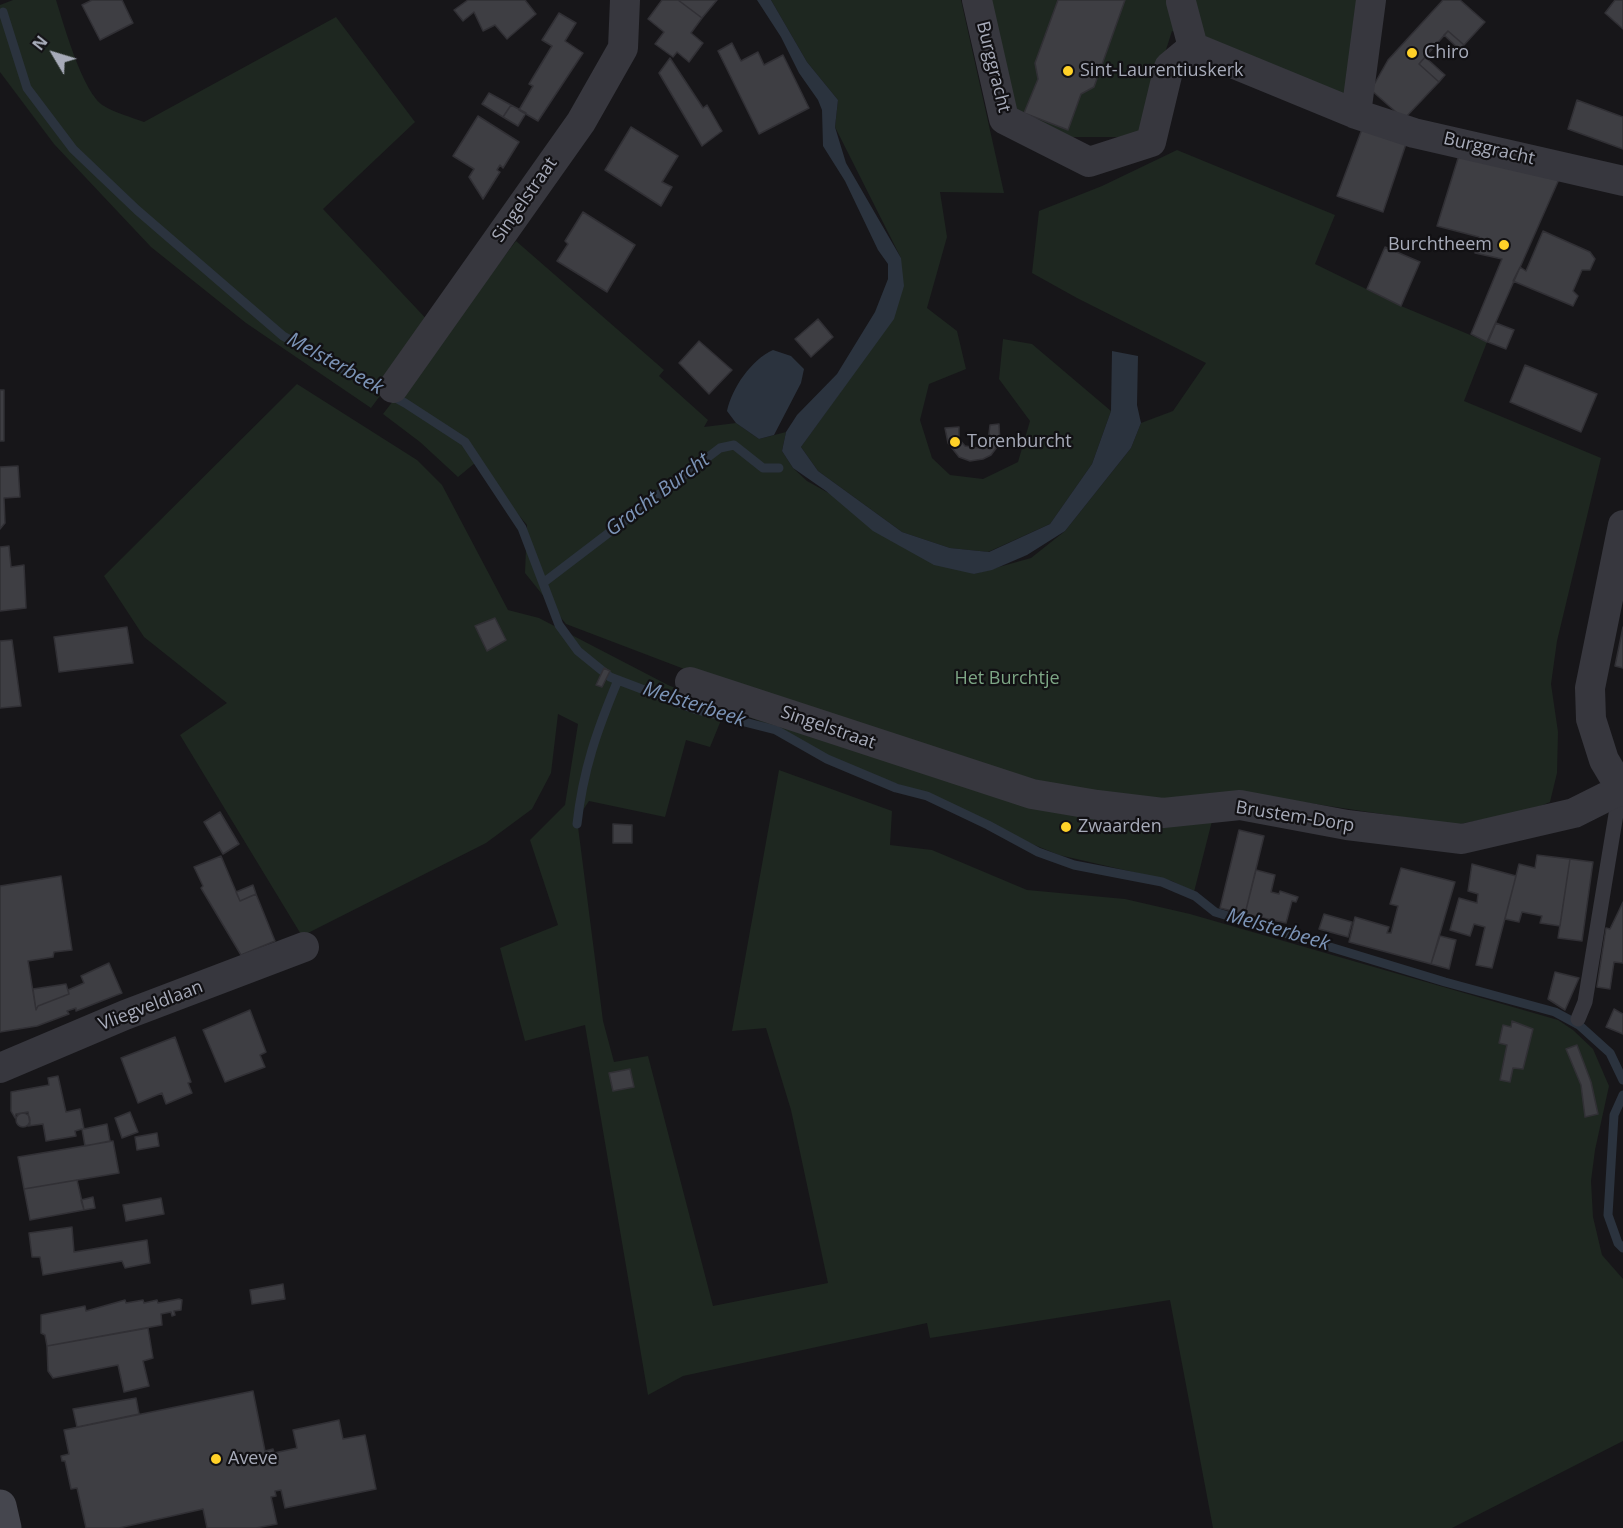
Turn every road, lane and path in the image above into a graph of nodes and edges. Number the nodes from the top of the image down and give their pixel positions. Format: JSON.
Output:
{"nodes":[{"id":1,"x":625,"y":0,"type":"edge"},
{"id":2,"x":977,"y":0,"type":"edge"},
{"id":3,"x":1371,"y":0,"type":"edge"},
{"id":4,"x":1181,"y":2,"type":"dead end"},
{"id":5,"x":1193,"y":47,"type":"junction"},
{"id":6,"x":1356,"y":114,"type":"junction"},
{"id":7,"x":1623,"y":181,"type":"edge"},
{"id":8,"x":393,"y":388,"type":"dead end"},
{"id":9,"x":1623,"y":525,"type":"edge"},
{"id":10,"x":690,"y":682,"type":"dead end"},
{"id":11,"x":932,"y":763,"type":"joint"},
{"id":12,"x":1621,"y":791,"type":"edge"},
{"id":13,"x":304,"y":948,"type":"dead end"},
{"id":14,"x":1578,"y":1019,"type":"dead end"},
{"id":15,"x":0,"y":1068,"type":"edge"},
{"id":16,"x":0,"y":1506,"type":"edge"},
{"id":17,"x":5,"y":1528,"type":"edge"}],
"edges":[{"from":1,"to":8,"type":"street","name":"Singelstraat"},
{"from":2,"to":5,"type":"street","name":"Burggracht"},
{"from":3,"to":6,"type":"street"},
{"from":4,"to":5,"type":"street"},
{"from":5,"to":6,"type":"street","name":"Burggracht"},
{"from":6,"to":7,"type":"street","name":"Burggracht"},
{"from":9,"to":12,"type":"street"},
{"from":10,"to":11,"type":"street","name":"Singelstraat"},
{"from":11,"to":12,"type":"street","name":"Brustem-Dorp"},
{"from":12,"to":14,"type":"lane"},
{"from":13,"to":15,"type":"street","name":"Vliegveldlaan"},
{"from":16,"to":17,"type":"main road"}]}
